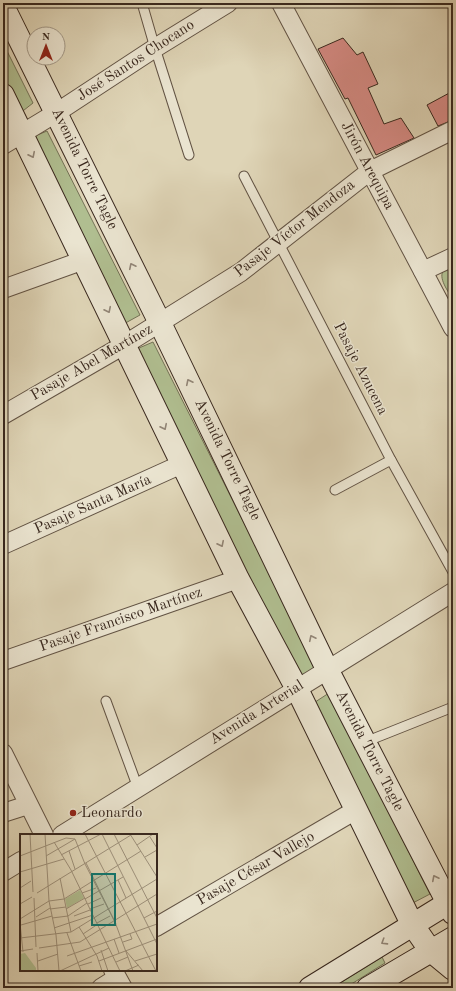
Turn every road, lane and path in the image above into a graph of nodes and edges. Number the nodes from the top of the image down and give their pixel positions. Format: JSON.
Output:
{"nodes":[{"id":1,"x":142,"y":3,"type":"edge"},
{"id":2,"x":228,"y":3,"type":"edge"},
{"id":3,"x":281,"y":3,"type":"edge"},
{"id":4,"x":3,"y":6,"type":"edge"},
{"id":5,"x":155,"y":48,"type":"junction"},
{"id":6,"x":3,"y":95,"type":"edge"},
{"id":7,"x":56,"y":113,"type":"junction"},
{"id":8,"x":453,"y":130,"type":"edge"},
{"id":9,"x":22,"y":134,"type":"junction"},
{"id":10,"x":3,"y":145,"type":"edge"},
{"id":11,"x":190,"y":155,"type":"dead end"},
{"id":12,"x":370,"y":171,"type":"junction"},
{"id":13,"x":244,"y":176,"type":"dead end"},
{"id":14,"x":279,"y":242,"type":"junction"},
{"id":15,"x":453,"y":257,"type":"edge"},
{"id":16,"x":84,"y":260,"type":"junction"},
{"id":17,"x":423,"y":271,"type":"junction"},
{"id":18,"x":3,"y":289,"type":"edge"},
{"id":19,"x":160,"y":323,"type":"junction"},
{"id":20,"x":453,"y":328,"type":"edge"},
{"id":21,"x":124,"y":345,"type":"junction"},
{"id":22,"x":3,"y":415,"type":"edge"},
{"id":23,"x":391,"y":460,"type":"junction"},
{"id":24,"x":182,"y":464,"type":"junction"},
{"id":25,"x":335,"y":490,"type":"dead end"},
{"id":26,"x":3,"y":545,"type":"edge"},
{"id":27,"x":453,"y":572,"type":"edge"},
{"id":28,"x":238,"y":579,"type":"junction"},
{"id":29,"x":453,"y":592,"type":"edge"},
{"id":30,"x":3,"y":662,"type":"edge"},
{"id":31,"x":327,"y":669,"type":"junction"},
{"id":32,"x":297,"y":689,"type":"junction"},
{"id":33,"x":106,"y":702,"type":"dead end"},
{"id":34,"x":453,"y":707,"type":"edge"},
{"id":35,"x":365,"y":742,"type":"junction"},
{"id":36,"x":3,"y":753,"type":"edge"},
{"id":37,"x":138,"y":788,"type":"junction"},
{"id":38,"x":28,"y":805,"type":"junction"},
{"id":39,"x":356,"y":810,"type":"junction"},
{"id":40,"x":3,"y":813,"type":"edge"},
{"id":41,"x":43,"y":834,"type":"edge"},
{"id":42,"x":64,"y":834,"type":"edge"},
{"id":43,"x":20,"y":862,"type":"edge"},
{"id":44,"x":3,"y":872,"type":"edge"},
{"id":45,"x":451,"y":905,"type":"edge"},
{"id":46,"x":412,"y":924,"type":"junction"},
{"id":47,"x":157,"y":926,"type":"edge"},
{"id":48,"x":453,"y":938,"type":"edge"},
{"id":49,"x":430,"y":950,"type":"junction"},
{"id":50,"x":453,"y":969,"type":"edge"},
{"id":51,"x":118,"y":979,"type":"edge"},
{"id":52,"x":101,"y":988,"type":"edge"},
{"id":53,"x":310,"y":988,"type":"edge"},
{"id":54,"x":368,"y":988,"type":"edge"}],
"edges":[{"from":1,"to":5,"type":"lane"},
{"from":2,"to":5,"type":"street","name":"José Santos Chocano"},
{"from":3,"to":12,"type":"street","name":"Jirón Arequipa"},
{"from":4,"to":7,"type":"street","name":"Avenida Torre Tagle"},
{"from":5,"to":7,"type":"street","name":"José Santos Chocano"},
{"from":5,"to":11,"type":"lane"},
{"from":6,"to":9,"type":"street"},
{"from":7,"to":9,"type":"street","name":"José Santos Chocano"},
{"from":19,"to":7,"type":"street","name":"Avenida Torre Tagle","one_way":true},
{"from":8,"to":12,"type":"street","name":"Pasaje Víctor Mendoza"},
{"from":9,"to":10,"type":"street","name":"José Santos Chocano"},
{"from":9,"to":16,"type":"street","one_way":true},
{"from":12,"to":14,"type":"street","name":"Pasaje Víctor Mendoza"},
{"from":12,"to":17,"type":"street","name":"Jirón Arequipa"},
{"from":13,"to":14,"type":"lane","name":"Pasaje Azucena"},
{"from":14,"to":19,"type":"street","name":"Pasaje Víctor Mendoza"},
{"from":14,"to":23,"type":"lane","name":"Pasaje Azucena"},
{"from":15,"to":17,"type":"street"},
{"from":16,"to":18,"type":"street"},
{"from":16,"to":21,"type":"street","one_way":true},
{"from":17,"to":20,"type":"street","name":"Jirón Arequipa"},
{"from":19,"to":21,"type":"street","name":"Pasaje Abel Martínez"},
{"from":31,"to":19,"type":"street","name":"Avenida Torre Tagle","one_way":true},
{"from":21,"to":22,"type":"street","name":"Pasaje Abel Martínez"},
{"from":21,"to":24,"type":"street","one_way":true},
{"from":23,"to":25,"type":"lane"},
{"from":23,"to":27,"type":"lane","name":"Pasaje Azucena"},
{"from":24,"to":26,"type":"street","name":"Pasaje Santa María"},
{"from":24,"to":28,"type":"street","one_way":true},
{"from":28,"to":30,"type":"street","name":"Pasaje Francisco Martínez"},
{"from":28,"to":32,"type":"street"},
{"from":29,"to":31,"type":"street","name":"Avenida Arterial"},
{"from":31,"to":32,"type":"street","name":"Avenida Arterial"},
{"from":31,"to":35,"type":"street","name":"Avenida Torre Tagle"},
{"from":32,"to":37,"type":"street","name":"Avenida Arterial"},
{"from":32,"to":39,"type":"street"},
{"from":33,"to":37,"type":"lane"},
{"from":34,"to":35,"type":"lane"},
{"from":45,"to":35,"type":"street","name":"Avenida Torre Tagle","one_way":true},
{"from":36,"to":38,"type":"street"},
{"from":37,"to":42,"type":"street","name":"Avenida Arterial"},
{"from":38,"to":40,"type":"street"},
{"from":38,"to":41,"type":"street"},
{"from":39,"to":46,"type":"street"},
{"from":39,"to":47,"type":"street","name":"Pasaje César Vallejo"},
{"from":43,"to":44,"type":"street"},
{"from":45,"to":46,"type":"street"},
{"from":46,"to":49,"type":"street"},
{"from":46,"to":53,"type":"street","one_way":true},
{"from":48,"to":49,"type":"street"},
{"from":49,"to":50,"type":"street"},
{"from":49,"to":54,"type":"street"},
{"from":51,"to":52,"type":"street"}]}
